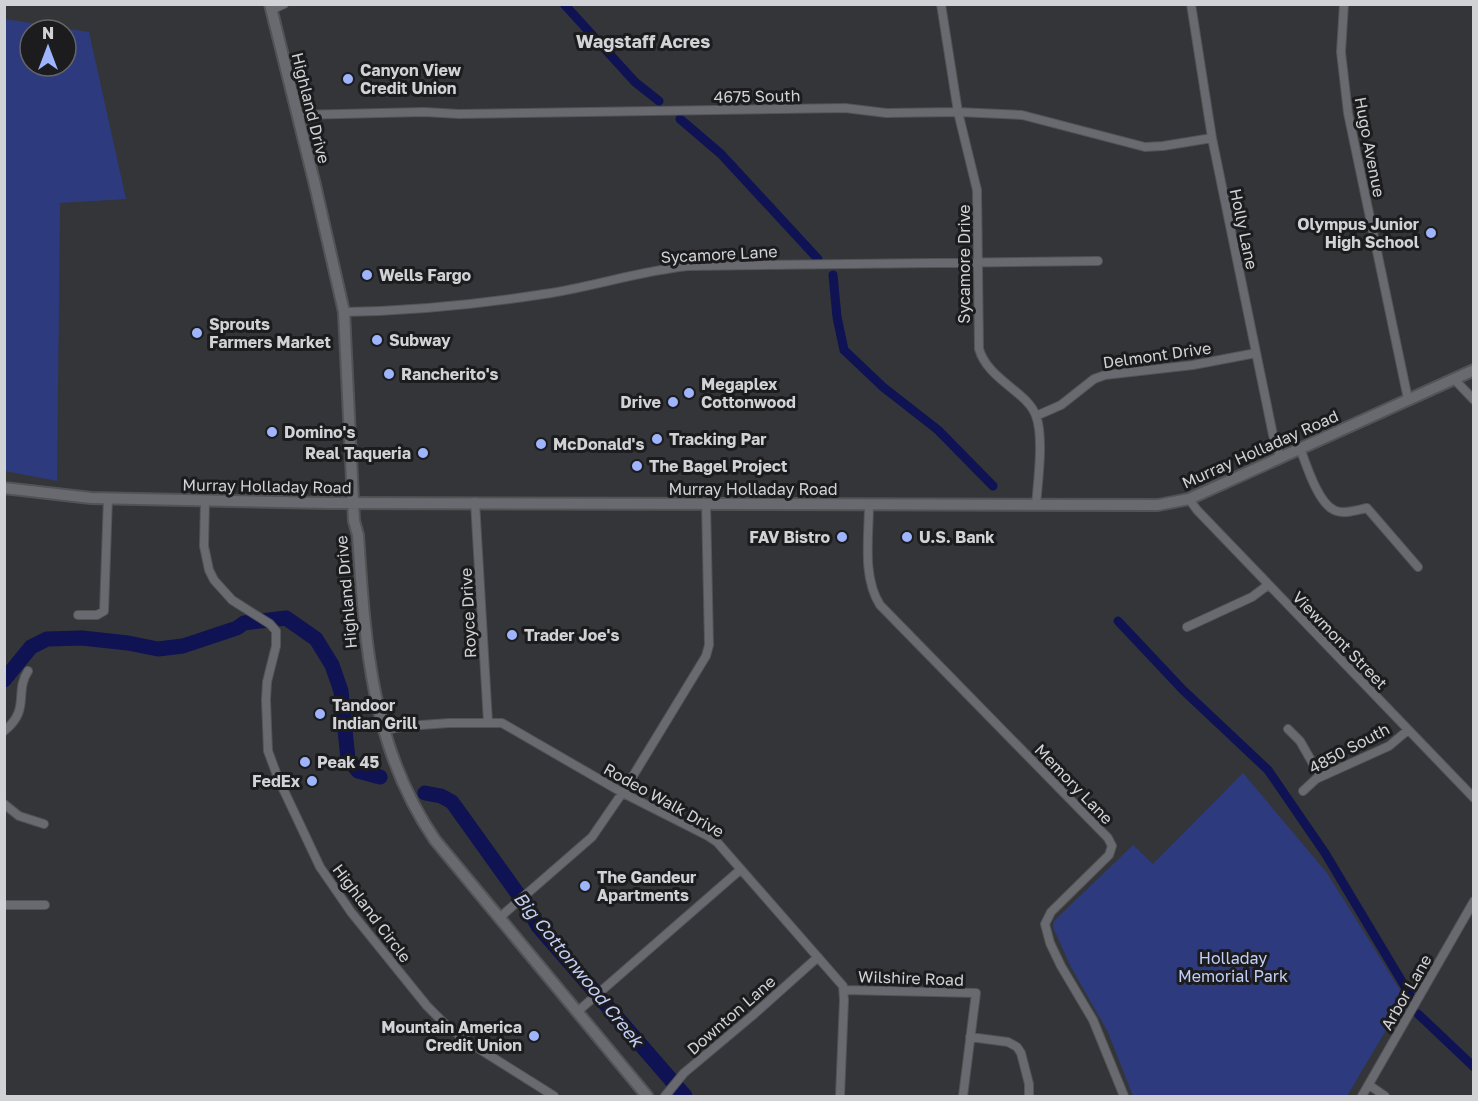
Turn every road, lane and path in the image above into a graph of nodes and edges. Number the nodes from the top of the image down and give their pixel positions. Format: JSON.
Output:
{"nodes":[{"id":1,"x":284,"y":4,"type":"edge"},
{"id":2,"x":941,"y":4,"type":"edge"},
{"id":3,"x":1191,"y":4,"type":"edge"},
{"id":4,"x":1344,"y":4,"type":"edge"},
{"id":5,"x":271,"y":7,"type":"edge"},
{"id":6,"x":958,"y":112,"type":"junction"},
{"id":7,"x":298,"y":115,"type":"junction"},
{"id":8,"x":1212,"y":138,"type":"junction"},
{"id":9,"x":1098,"y":261,"type":"dead end"},
{"id":10,"x":978,"y":262,"type":"junction"},
{"id":11,"x":344,"y":312,"type":"junction"},
{"id":12,"x":1256,"y":353,"type":"junction"},
{"id":13,"x":1473,"y":370,"type":"edge"},
{"id":14,"x":1454,"y":379,"type":"junction"},
{"id":15,"x":1408,"y":399,"type":"junction"},
{"id":16,"x":1473,"y":400,"type":"edge"},
{"id":17,"x":1036,"y":416,"type":"junction"},
{"id":18,"x":1300,"y":448,"type":"junction"},
{"id":19,"x":1280,"y":457,"type":"junction"},
{"id":20,"x":4,"y":488,"type":"edge"},
{"id":21,"x":108,"y":498,"type":"junction"},
{"id":22,"x":1189,"y":499,"type":"junction"},
{"id":23,"x":205,"y":500,"type":"junction"},
{"id":24,"x":353,"y":502,"type":"junction"},
{"id":25,"x":475,"y":502,"type":"junction"},
{"id":26,"x":706,"y":503,"type":"junction"},
{"id":27,"x":869,"y":504,"type":"junction"},
{"id":28,"x":1036,"y":505,"type":"junction"},
{"id":29,"x":1418,"y":567,"type":"dead end"},
{"id":30,"x":1268,"y":585,"type":"junction"},
{"id":31,"x":78,"y":615,"type":"dead end"},
{"id":32,"x":1186,"y":627,"type":"dead end"},
{"id":33,"x":28,"y":671,"type":"dead end"},
{"id":34,"x":488,"y":722,"type":"junction"},
{"id":35,"x":1288,"y":729,"type":"dead end"},
{"id":36,"x":4,"y":730,"type":"edge"},
{"id":37,"x":384,"y":730,"type":"junction"},
{"id":38,"x":1408,"y":730,"type":"junction"},
{"id":39,"x":1320,"y":776,"type":"junction"},
{"id":40,"x":1303,"y":791,"type":"dead end"},
{"id":41,"x":623,"y":793,"type":"junction"},
{"id":42,"x":1473,"y":798,"type":"edge"},
{"id":43,"x":4,"y":804,"type":"edge"},
{"id":44,"x":44,"y":824,"type":"dead end"},
{"id":45,"x":740,"y":870,"type":"junction"},
{"id":46,"x":1473,"y":901,"type":"edge"},
{"id":47,"x":4,"y":905,"type":"edge"},
{"id":48,"x":45,"y":905,"type":"dead end"},
{"id":49,"x":499,"y":918,"type":"junction"},
{"id":50,"x":818,"y":957,"type":"junction"},
{"id":51,"x":844,"y":990,"type":"junction"},
{"id":52,"x":577,"y":1012,"type":"junction"},
{"id":53,"x":970,"y":1037,"type":"junction"},
{"id":54,"x":1369,"y":1085,"type":"junction"},
{"id":55,"x":665,"y":1095,"type":"edge"},
{"id":56,"x":554,"y":1096,"type":"edge"},
{"id":57,"x":647,"y":1096,"type":"edge"},
{"id":58,"x":840,"y":1096,"type":"edge"},
{"id":59,"x":963,"y":1096,"type":"edge"},
{"id":60,"x":1029,"y":1096,"type":"edge"},
{"id":61,"x":1124,"y":1096,"type":"edge"},
{"id":62,"x":1362,"y":1096,"type":"edge"},
{"id":63,"x":1385,"y":1096,"type":"edge"}],
"edges":[{"from":1,"to":5,"type":"street"},
{"from":2,"to":6,"type":"street","name":"Sycamore Drive"},
{"from":3,"to":8,"type":"street","name":"Holly Lane"},
{"from":4,"to":15,"type":"street","name":"Hugo Avenue"},
{"from":5,"to":7,"type":"main road","name":"Highland Drive"},
{"from":6,"to":7,"type":"street","name":"4675 South"},
{"from":6,"to":8,"type":"street","name":"4675 South"},
{"from":6,"to":10,"type":"street","name":"Sycamore Drive"},
{"from":7,"to":11,"type":"main road","name":"Highland Drive"},
{"from":8,"to":12,"type":"street","name":"Holly Lane"},
{"from":9,"to":10,"type":"street","name":"Sycamore Lane"},
{"from":10,"to":11,"type":"street","name":"Sycamore Lane"},
{"from":10,"to":17,"type":"street","name":"Sycamore Drive"},
{"from":11,"to":24,"type":"main road","name":"Highland Drive"},
{"from":12,"to":17,"type":"street","name":"Delmont Drive"},
{"from":12,"to":19,"type":"street","name":"Holly Lane"},
{"from":13,"to":14,"type":"main road","name":"Murray Holladay Road"},
{"from":14,"to":15,"type":"main road","name":"Murray Holladay Road"},
{"from":14,"to":16,"type":"street"},
{"from":15,"to":18,"type":"main road","name":"Murray Holladay Road"},
{"from":17,"to":28,"type":"street"},
{"from":18,"to":19,"type":"main road","name":"Murray Holladay Road"},
{"from":18,"to":29,"type":"street"},
{"from":19,"to":22,"type":"main road","name":"Murray Holladay Road"},
{"from":20,"to":21,"type":"main road","name":"Murray Holladay Road"},
{"from":21,"to":23,"type":"main road","name":"Murray Holladay Road"},
{"from":21,"to":31,"type":"street"},
{"from":22,"to":28,"type":"main road","name":"Murray Holladay Road"},
{"from":22,"to":30,"type":"street","name":"Viewmont Street"},
{"from":23,"to":24,"type":"main road","name":"Murray Holladay Road"},
{"from":23,"to":56,"type":"street","name":"Highland Circle"},
{"from":24,"to":25,"type":"main road","name":"Murray Holladay Road"},
{"from":24,"to":37,"type":"main road","name":"Highland Drive"},
{"from":25,"to":26,"type":"main road","name":"Murray Holladay Road"},
{"from":25,"to":34,"type":"street","name":"Royce Drive"},
{"from":26,"to":27,"type":"main road","name":"Murray Holladay Road"},
{"from":26,"to":41,"type":"street"},
{"from":27,"to":28,"type":"main road","name":"Murray Holladay Road"},
{"from":27,"to":61,"type":"street","name":"Memory Lane"},
{"from":30,"to":32,"type":"street"},
{"from":30,"to":38,"type":"street","name":"Viewmont Street"},
{"from":33,"to":36,"type":"street"},
{"from":34,"to":37,"type":"street","name":"Rodeo Walk Drive"},
{"from":34,"to":41,"type":"street","name":"Rodeo Walk Drive"},
{"from":35,"to":39,"type":"street"},
{"from":37,"to":49,"type":"main road","name":"Highland Drive"},
{"from":38,"to":39,"type":"street","name":"4850 South"},
{"from":38,"to":42,"type":"street","name":"Viewmont Street"},
{"from":39,"to":40,"type":"street","name":"4850 South"},
{"from":41,"to":45,"type":"street","name":"Rodeo Walk Drive"},
{"from":41,"to":49,"type":"street"},
{"from":43,"to":44,"type":"street"},
{"from":45,"to":50,"type":"street","name":"Rodeo Walk Drive"},
{"from":45,"to":52,"type":"street"},
{"from":46,"to":54,"type":"street","name":"Arbor Lane"},
{"from":47,"to":48,"type":"street"},
{"from":49,"to":52,"type":"main road","name":"Highland Drive"},
{"from":50,"to":51,"type":"street","name":"Rodeo Walk Drive"},
{"from":50,"to":55,"type":"street","name":"Downton Lane"},
{"from":51,"to":53,"type":"street","name":"Wilshire Road"},
{"from":51,"to":58,"type":"street"},
{"from":52,"to":57,"type":"main road","name":"Highland Drive"},
{"from":53,"to":59,"type":"street"},
{"from":53,"to":60,"type":"street"},
{"from":54,"to":62,"type":"street","name":"Arbor Lane"},
{"from":54,"to":63,"type":"street"}]}
